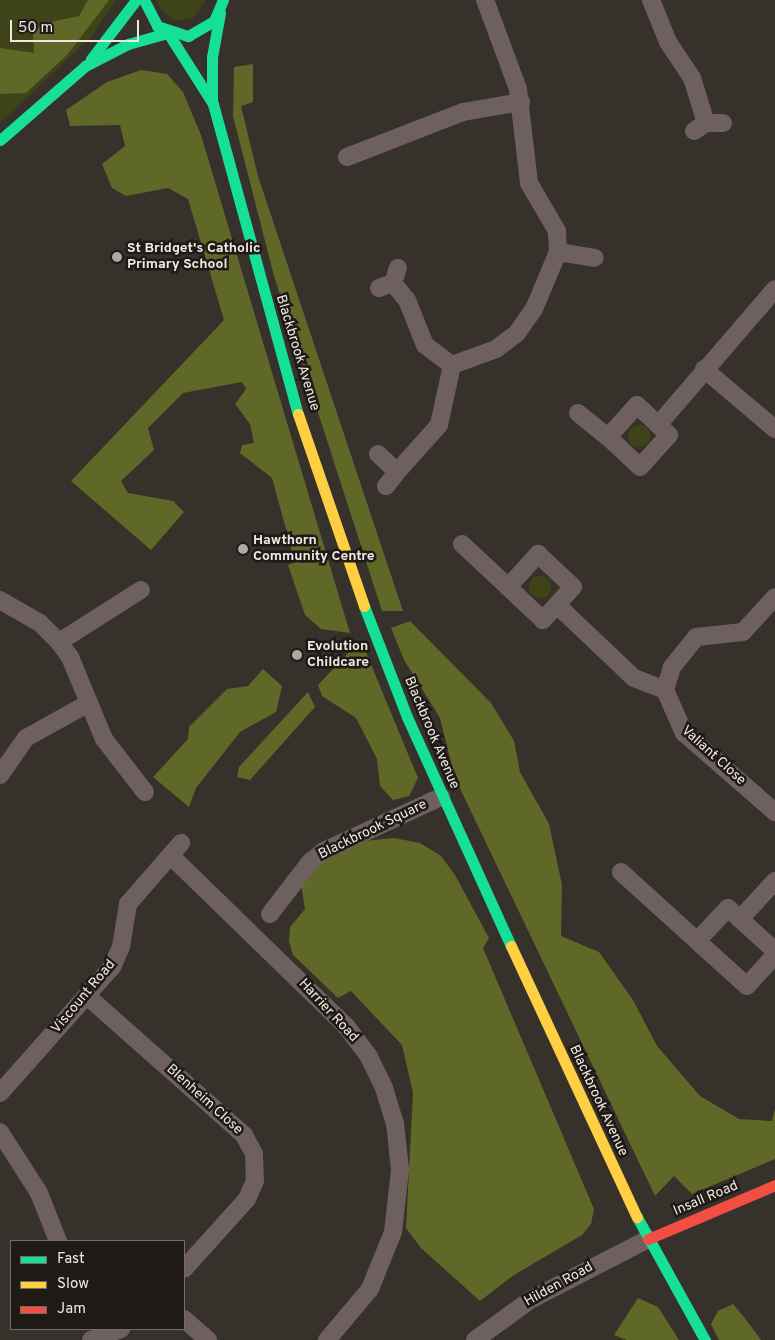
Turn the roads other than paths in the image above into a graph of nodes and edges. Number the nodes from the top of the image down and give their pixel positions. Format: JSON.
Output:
{"nodes":[{"id":1,"x":136,"y":0,"type":"edge"},
{"id":2,"x":144,"y":0,"type":"edge"},
{"id":3,"x":485,"y":0,"type":"edge"},
{"id":4,"x":651,"y":0,"type":"edge"},
{"id":5,"x":222,"y":5,"type":"edge"},
{"id":6,"x":168,"y":33,"type":"junction"},
{"id":7,"x":85,"y":66,"type":"junction"},
{"id":8,"x":521,"y":102,"type":"junction"},
{"id":9,"x":213,"y":104,"type":"junction"},
{"id":10,"x":708,"y":126,"type":"dead end"},
{"id":11,"x":0,"y":140,"type":"edge"},
{"id":12,"x":347,"y":157,"type":"dead end"},
{"id":13,"x":558,"y":252,"type":"junction"},
{"id":14,"x":594,"y":258,"type":"dead end"},
{"id":15,"x":390,"y":280,"type":"dead end"},
{"id":16,"x":775,"y":290,"type":"edge"},
{"id":17,"x":452,"y":365,"type":"junction"},
{"id":18,"x":704,"y":369,"type":"junction"},
{"id":19,"x":578,"y":413,"type":"dead end"},
{"id":20,"x":658,"y":424,"type":"junction"},
{"id":21,"x":775,"y":429,"type":"edge"},
{"id":22,"x":608,"y":437,"type":"junction"},
{"id":23,"x":378,"y":454,"type":"dead end"},
{"id":24,"x":462,"y":544,"type":"dead end"},
{"id":25,"x":508,"y":587,"type":"junction"},
{"id":26,"x":141,"y":590,"type":"dead end"},
{"id":27,"x":775,"y":597,"type":"edge"},
{"id":28,"x":0,"y":600,"type":"edge"},
{"id":29,"x":557,"y":605,"type":"junction"},
{"id":30,"x":59,"y":642,"type":"junction"},
{"id":31,"x":665,"y":690,"type":"junction"},
{"id":32,"x":88,"y":704,"type":"junction"},
{"id":33,"x":0,"y":775,"type":"edge"},
{"id":34,"x":145,"y":792,"type":"dead end"},
{"id":35,"x":441,"y":797,"type":"junction"},
{"id":36,"x":775,"y":812,"type":"edge"},
{"id":37,"x":176,"y":850,"type":"joint"},
{"id":38,"x":621,"y":872,"type":"dead end"},
{"id":39,"x":775,"y":881,"type":"edge"},
{"id":40,"x":270,"y":914,"type":"dead end"},
{"id":41,"x":740,"y":919,"type":"junction"},
{"id":42,"x":697,"y":941,"type":"junction"},
{"id":43,"x":775,"y":950,"type":"edge"},
{"id":44,"x":775,"y":955,"type":"edge"},
{"id":45,"x":87,"y":996,"type":"junction"},
{"id":46,"x":0,"y":1093,"type":"edge"},
{"id":47,"x":0,"y":1132,"type":"edge"},
{"id":48,"x":775,"y":1185,"type":"edge"},
{"id":49,"x":648,"y":1239,"type":"junction"},
{"id":50,"x":58,"y":1240,"type":"edge"},
{"id":51,"x":185,"y":1268,"type":"edge"},
{"id":52,"x":185,"y":1320,"type":"edge"},
{"id":53,"x":117,"y":1330,"type":"edge"},
{"id":54,"x":94,"y":1336,"type":"edge"},
{"id":55,"x":208,"y":1340,"type":"edge"},
{"id":56,"x":327,"y":1340,"type":"edge"},
{"id":57,"x":475,"y":1340,"type":"edge"},
{"id":58,"x":706,"y":1340,"type":"edge"}],
"edges":[{"from":1,"to":7,"type":"street"},
{"from":2,"to":6,"type":"street","name":"Blackbrook Avenue"},
{"from":3,"to":8,"type":"street"},
{"from":4,"to":10,"type":"street"},
{"from":5,"to":6,"type":"street"},
{"from":5,"to":9,"type":"street","name":"Blackbrook Avenue"},
{"from":6,"to":7,"type":"street"},
{"from":6,"to":9,"type":"street","name":"Blackbrook Avenue"},
{"from":7,"to":11,"type":"street"},
{"from":8,"to":12,"type":"street"},
{"from":8,"to":13,"type":"street"},
{"from":9,"to":35,"type":"street","name":"Blackbrook Avenue"},
{"from":13,"to":14,"type":"street"},
{"from":13,"to":17,"type":"street"},
{"from":15,"to":17,"type":"street"},
{"from":16,"to":18,"type":"street"},
{"from":17,"to":23,"type":"street"},
{"from":18,"to":20,"type":"street"},
{"from":18,"to":21,"type":"street"},
{"from":19,"to":22,"type":"street"},
{"from":20,"to":22,"type":"street"},
{"from":20,"to":22,"type":"street"},
{"from":24,"to":25,"type":"street"},
{"from":25,"to":29,"type":"street"},
{"from":25,"to":29,"type":"street"},
{"from":26,"to":30,"type":"street"},
{"from":27,"to":31,"type":"street"},
{"from":28,"to":30,"type":"street"},
{"from":29,"to":31,"type":"street"},
{"from":30,"to":32,"type":"street"},
{"from":31,"to":36,"type":"street","name":"Valiant Close"},
{"from":32,"to":33,"type":"street"},
{"from":32,"to":34,"type":"street"},
{"from":35,"to":40,"type":"street","name":"Blackbrook Square"},
{"from":35,"to":49,"type":"street","name":"Blackbrook Avenue"},
{"from":37,"to":45,"type":"street","name":"Viscount Road"},
{"from":37,"to":56,"type":"street","name":"Harrier Road"},
{"from":38,"to":42,"type":"street"},
{"from":39,"to":41,"type":"street"},
{"from":41,"to":42,"type":"street"},
{"from":41,"to":43,"type":"street"},
{"from":42,"to":44,"type":"street"},
{"from":45,"to":46,"type":"street","name":"Viscount Road"},
{"from":45,"to":51,"type":"street","name":"Blenheim Close"},
{"from":47,"to":50,"type":"street"},
{"from":48,"to":49,"type":"street","name":"Insall Road"},
{"from":49,"to":57,"type":"street","name":"Hilden Road"},
{"from":49,"to":58,"type":"street","name":"Blackbrook Avenue"},
{"from":52,"to":55,"type":"street"},
{"from":53,"to":54,"type":"street"}]}
